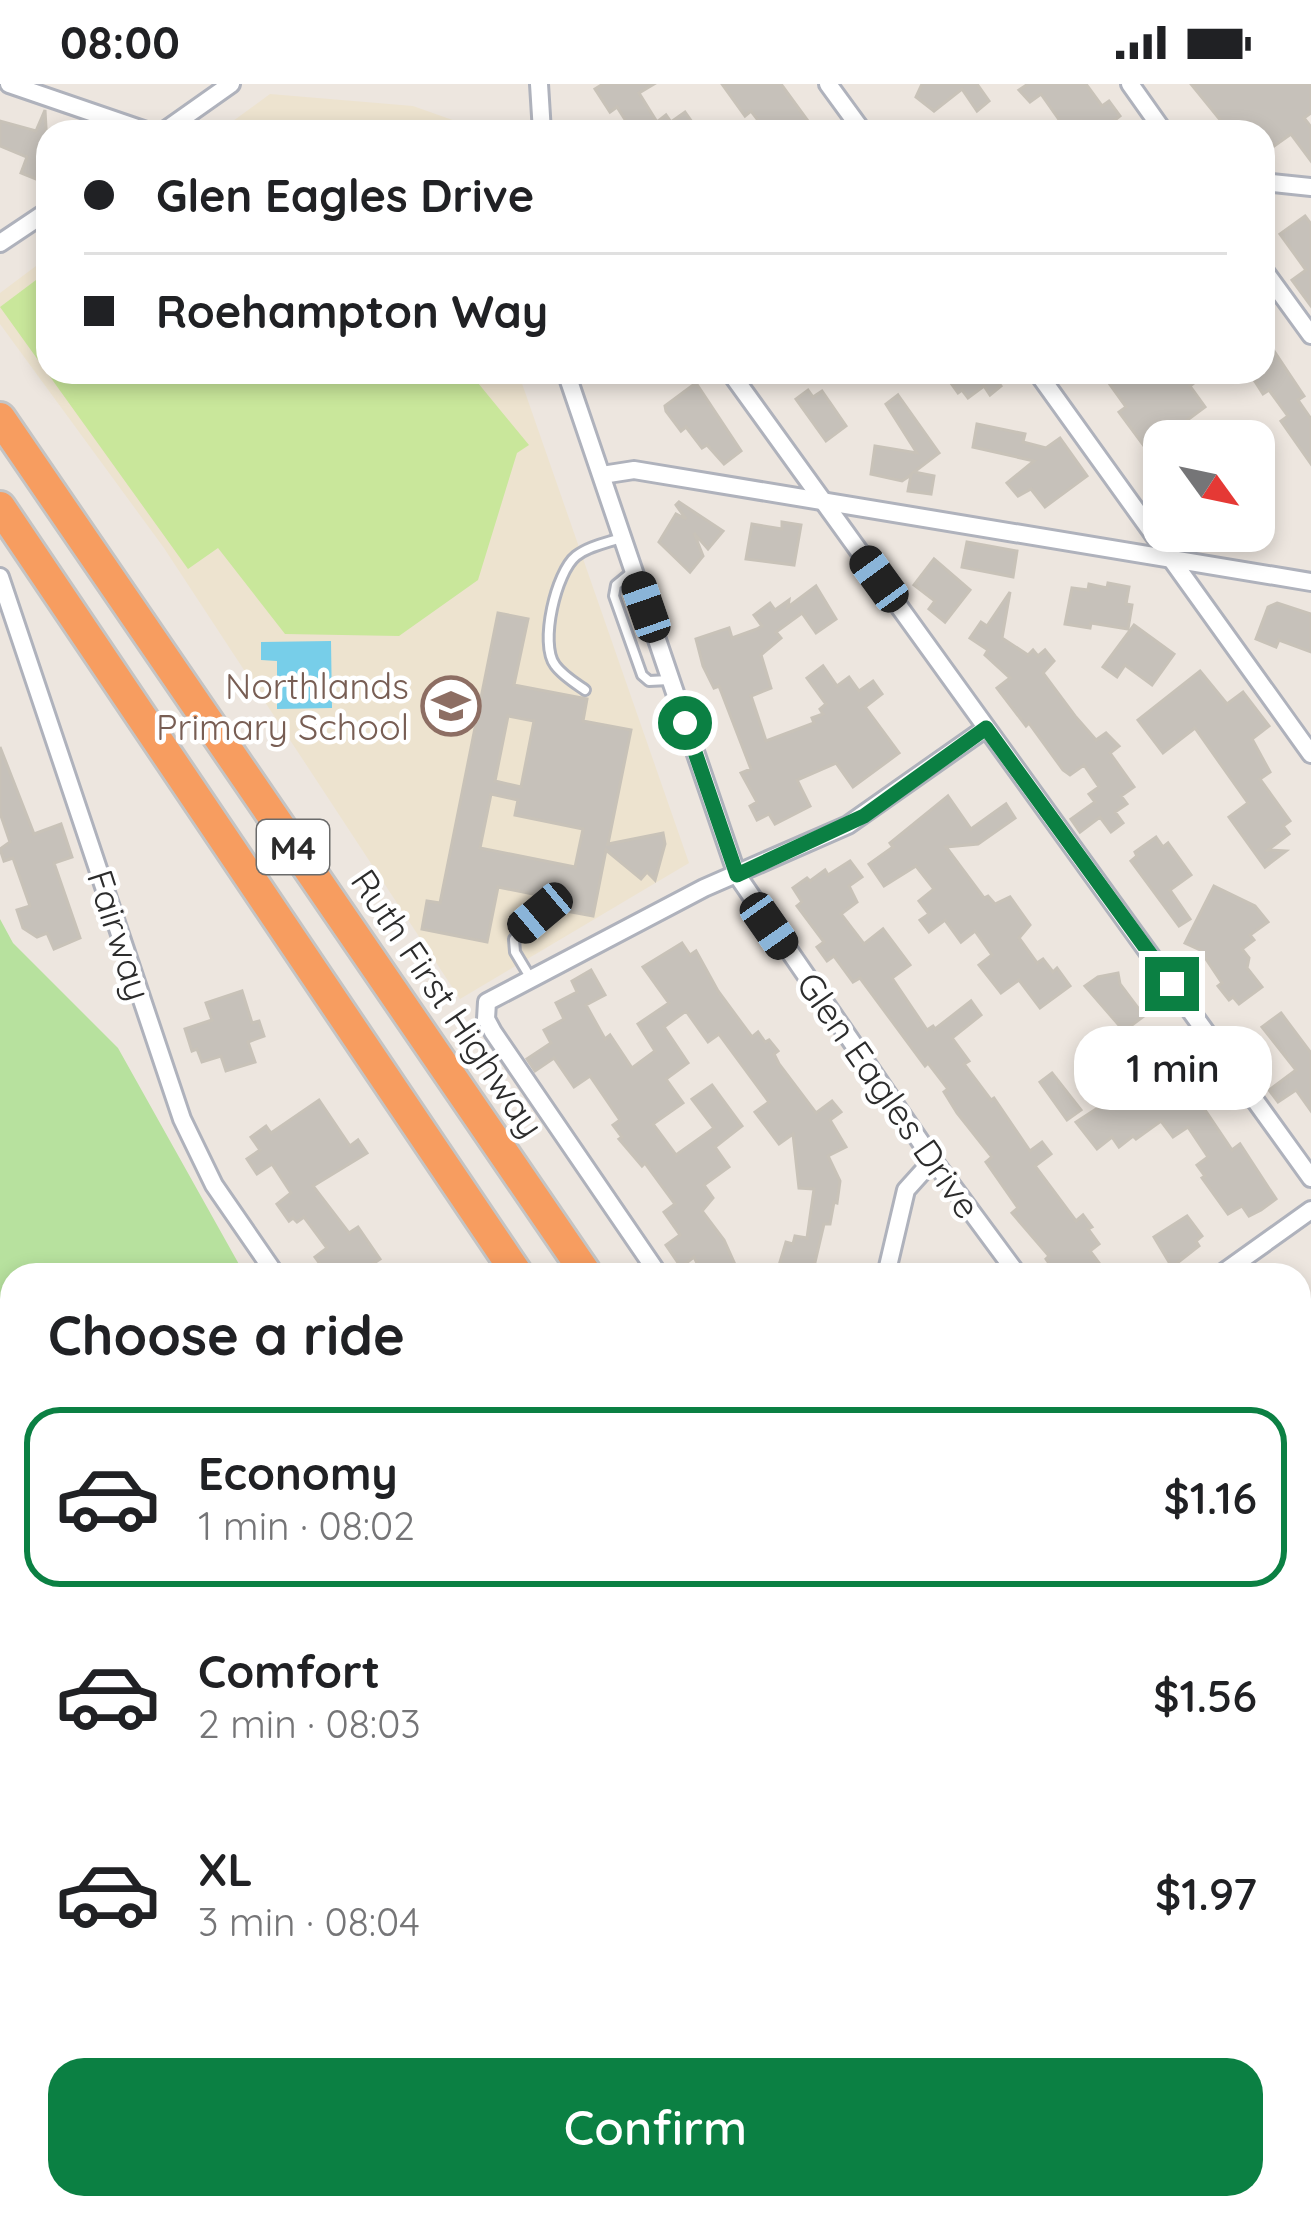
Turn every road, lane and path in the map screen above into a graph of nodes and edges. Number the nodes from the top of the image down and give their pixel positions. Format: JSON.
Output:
{"nodes":[{"id":1,"x":10,"y":84,"type":"edge"},
{"id":2,"x":231,"y":84,"type":"edge"},
{"id":3,"x":539,"y":84,"type":"edge"},
{"id":4,"x":828,"y":84,"type":"edge"},
{"id":5,"x":1130,"y":84,"type":"edge"},
{"id":6,"x":114,"y":120,"type":"edge"},
{"id":7,"x":181,"y":120,"type":"edge"},
{"id":8,"x":545,"y":120,"type":"edge"},
{"id":9,"x":854,"y":120,"type":"edge"},
{"id":10,"x":1156,"y":120,"type":"edge"},
{"id":11,"x":1275,"y":183,"type":"edge"},
{"id":12,"x":1311,"y":187,"type":"edge"},
{"id":13,"x":36,"y":219,"type":"edge"},
{"id":14,"x":0,"y":243,"type":"edge"},
{"id":15,"x":1275,"y":286,"type":"edge"},
{"id":16,"x":1311,"y":335,"type":"edge"},
{"id":17,"x":570,"y":384,"type":"edge"},
{"id":18,"x":739,"y":384,"type":"edge"},
{"id":19,"x":1045,"y":384,"type":"edge"},
{"id":20,"x":0,"y":418,"type":"edge"},
{"id":21,"x":602,"y":476,"type":"junction"},
{"id":22,"x":826,"y":505,"type":"junction"},
{"id":23,"x":0,"y":507,"type":"edge"},
{"id":24,"x":622,"y":538,"type":"junction"},
{"id":25,"x":1172,"y":559,"type":"junction"},
{"id":26,"x":633,"y":570,"type":"junction"},
{"id":27,"x":0,"y":578,"type":"edge"},
{"id":28,"x":1311,"y":582,"type":"edge"},
{"id":29,"x":670,"y":680,"type":"junction"},
{"id":30,"x":585,"y":690,"type":"dead end"},
{"id":31,"x":986,"y":728,"type":"junction"},
{"id":32,"x":1311,"y":754,"type":"edge"},
{"id":33,"x":737,"y":875,"type":"junction"},
{"id":34,"x":540,"y":913,"type":"dead end"},
{"id":35,"x":530,"y":977,"type":"junction"},
{"id":36,"x":933,"y":1160,"type":"junction"},
{"id":37,"x":1311,"y":1178,"type":"edge"},
{"id":38,"x":1311,"y":1210,"type":"edge"},
{"id":39,"x":268,"y":1263,"type":"edge"},
{"id":40,"x":510,"y":1263,"type":"edge"},
{"id":41,"x":579,"y":1263,"type":"edge"},
{"id":42,"x":651,"y":1263,"type":"edge"},
{"id":43,"x":889,"y":1263,"type":"edge"},
{"id":44,"x":1009,"y":1263,"type":"edge"},
{"id":45,"x":1237,"y":1263,"type":"edge"}],
"edges":[{"from":1,"to":6,"type":"street"},
{"from":2,"to":7,"type":"street"},
{"from":3,"to":8,"type":"street"},
{"from":4,"to":9,"type":"street"},
{"from":5,"to":10,"type":"street"},
{"from":11,"to":12,"type":"street"},
{"from":13,"to":14,"type":"street"},
{"from":15,"to":16,"type":"street"},
{"from":17,"to":21,"type":"street","name":"Glen Eagles Drive"},
{"from":18,"to":22,"type":"street"},
{"from":19,"to":25,"type":"street"},
{"from":20,"to":41,"type":"highway","name":"Ruth First Highway","number":"M4"},
{"from":21,"to":22,"type":"street"},
{"from":21,"to":24,"type":"street","name":"Glen Eagles Drive"},
{"from":22,"to":25,"type":"street"},
{"from":22,"to":31,"type":"street"},
{"from":23,"to":40,"type":"highway","number":"M4"},
{"from":24,"to":26,"type":"street","name":"Glen Eagles Drive"},
{"from":24,"to":30,"type":"lane"},
{"from":25,"to":28,"type":"street"},
{"from":25,"to":32,"type":"street"},
{"from":26,"to":29,"type":"street","name":"Glen Eagles Drive"},
{"from":26,"to":29,"type":"lane"},
{"from":27,"to":39,"type":"street","name":"Fairway"},
{"from":29,"to":33,"type":"street","name":"Glen Eagles Drive"},
{"from":31,"to":33,"type":"street"},
{"from":31,"to":37,"type":"street"},
{"from":33,"to":35,"type":"street"},
{"from":33,"to":36,"type":"street","name":"Glen Eagles Drive"},
{"from":34,"to":35,"type":"lane"},
{"from":35,"to":42,"type":"street"},
{"from":36,"to":43,"type":"street"},
{"from":36,"to":44,"type":"street","name":"Glen Eagles Drive"},
{"from":38,"to":45,"type":"street"}]}
